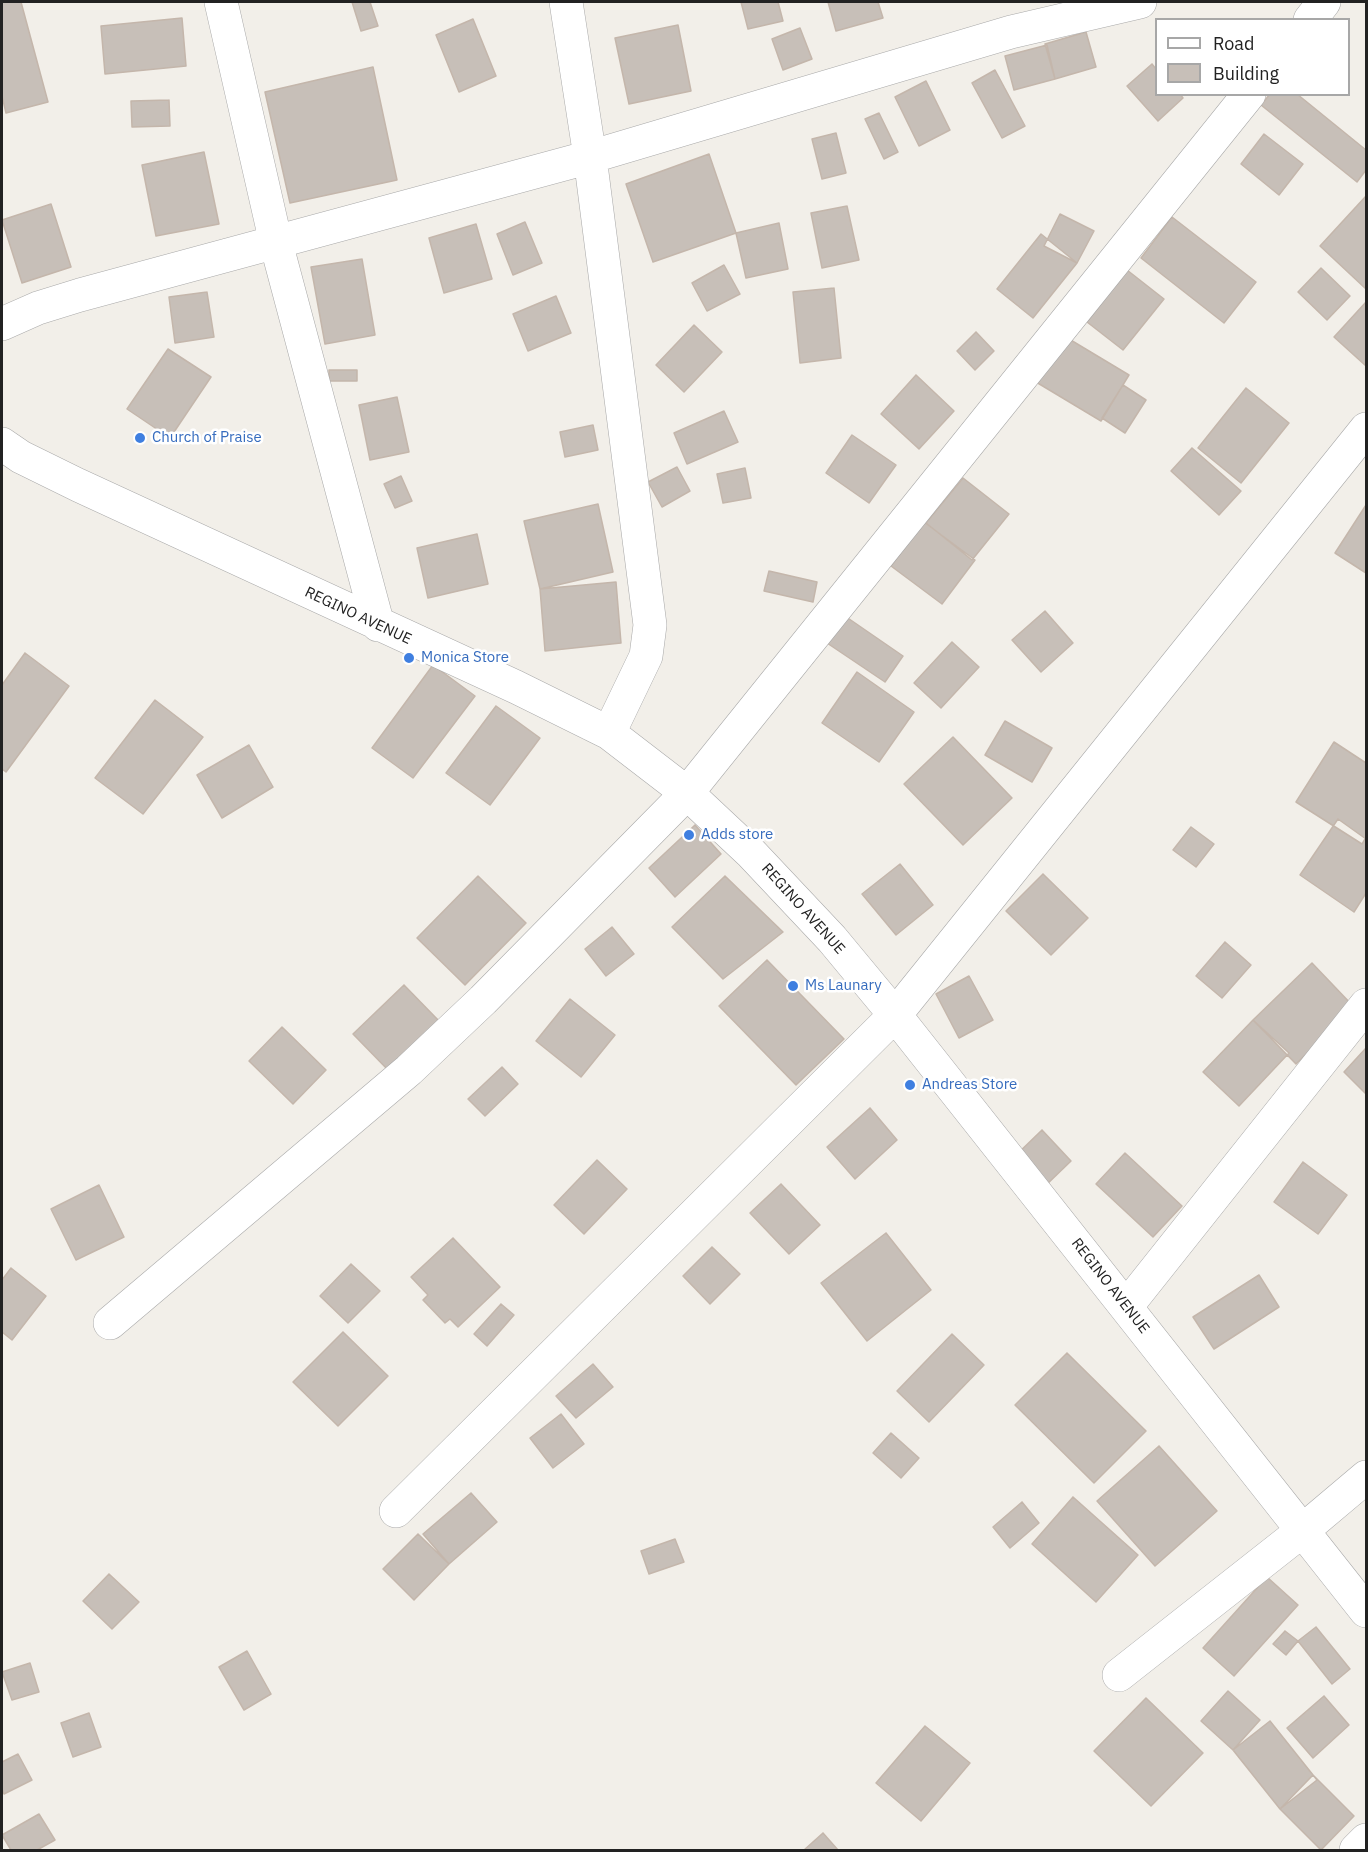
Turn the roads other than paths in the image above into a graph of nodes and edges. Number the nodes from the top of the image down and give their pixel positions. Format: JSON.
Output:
{"nodes":[{"id":1,"x":221,"y":2,"type":"edge"},
{"id":2,"x":566,"y":2,"type":"edge"},
{"id":3,"x":1140,"y":2,"type":"edge"},
{"id":4,"x":1324,"y":2,"type":"edge"},
{"id":5,"x":1312,"y":18,"type":"edge"},
{"id":6,"x":1248,"y":96,"type":"edge"},
{"id":7,"x":590,"y":157,"type":"junction"},
{"id":8,"x":276,"y":243,"type":"junction"},
{"id":9,"x":2,"y":324,"type":"edge"},
{"id":10,"x":1366,"y":429,"type":"edge"},
{"id":11,"x":2,"y":444,"type":"edge"},
{"id":12,"x":378,"y":625,"type":"junction"},
{"id":13,"x":609,"y":733,"type":"junction"},
{"id":14,"x":687,"y":793,"type":"junction"},
{"id":15,"x":1366,"y":1005,"type":"edge"},
{"id":16,"x":895,"y":1015,"type":"junction"},
{"id":17,"x":1126,"y":1307,"type":"junction"},
{"id":18,"x":110,"y":1323,"type":"dead end"},
{"id":19,"x":1366,"y":1477,"type":"edge"},
{"id":20,"x":396,"y":1511,"type":"dead end"},
{"id":21,"x":1302,"y":1531,"type":"junction"},
{"id":22,"x":1366,"y":1611,"type":"edge"},
{"id":23,"x":1119,"y":1674,"type":"dead end"},
{"id":24,"x":1366,"y":1840,"type":"edge"},
{"id":25,"x":1356,"y":1851,"type":"edge"}],
"edges":[{"from":1,"to":8,"type":"street"},
{"from":2,"to":7,"type":"street"},
{"from":3,"to":7,"type":"street"},
{"from":4,"to":5,"type":"street"},
{"from":6,"to":14,"type":"street"},
{"from":7,"to":8,"type":"street"},
{"from":7,"to":13,"type":"street"},
{"from":8,"to":9,"type":"street"},
{"from":8,"to":12,"type":"street"},
{"from":10,"to":16,"type":"street"},
{"from":11,"to":12,"type":"street","name":"REGINO AVENUE"},
{"from":12,"to":13,"type":"street","name":"REGINO AVENUE"},
{"from":13,"to":14,"type":"street","name":"REGINO AVENUE"},
{"from":14,"to":16,"type":"street","name":"REGINO AVENUE"},
{"from":14,"to":18,"type":"street"},
{"from":15,"to":17,"type":"street"},
{"from":16,"to":17,"type":"street","name":"REGINO AVENUE"},
{"from":16,"to":20,"type":"street"},
{"from":17,"to":21,"type":"street","name":"REGINO AVENUE"},
{"from":19,"to":21,"type":"street"},
{"from":21,"to":22,"type":"street","name":"REGINO AVENUE"},
{"from":21,"to":23,"type":"street"},
{"from":24,"to":25,"type":"street"}]}
